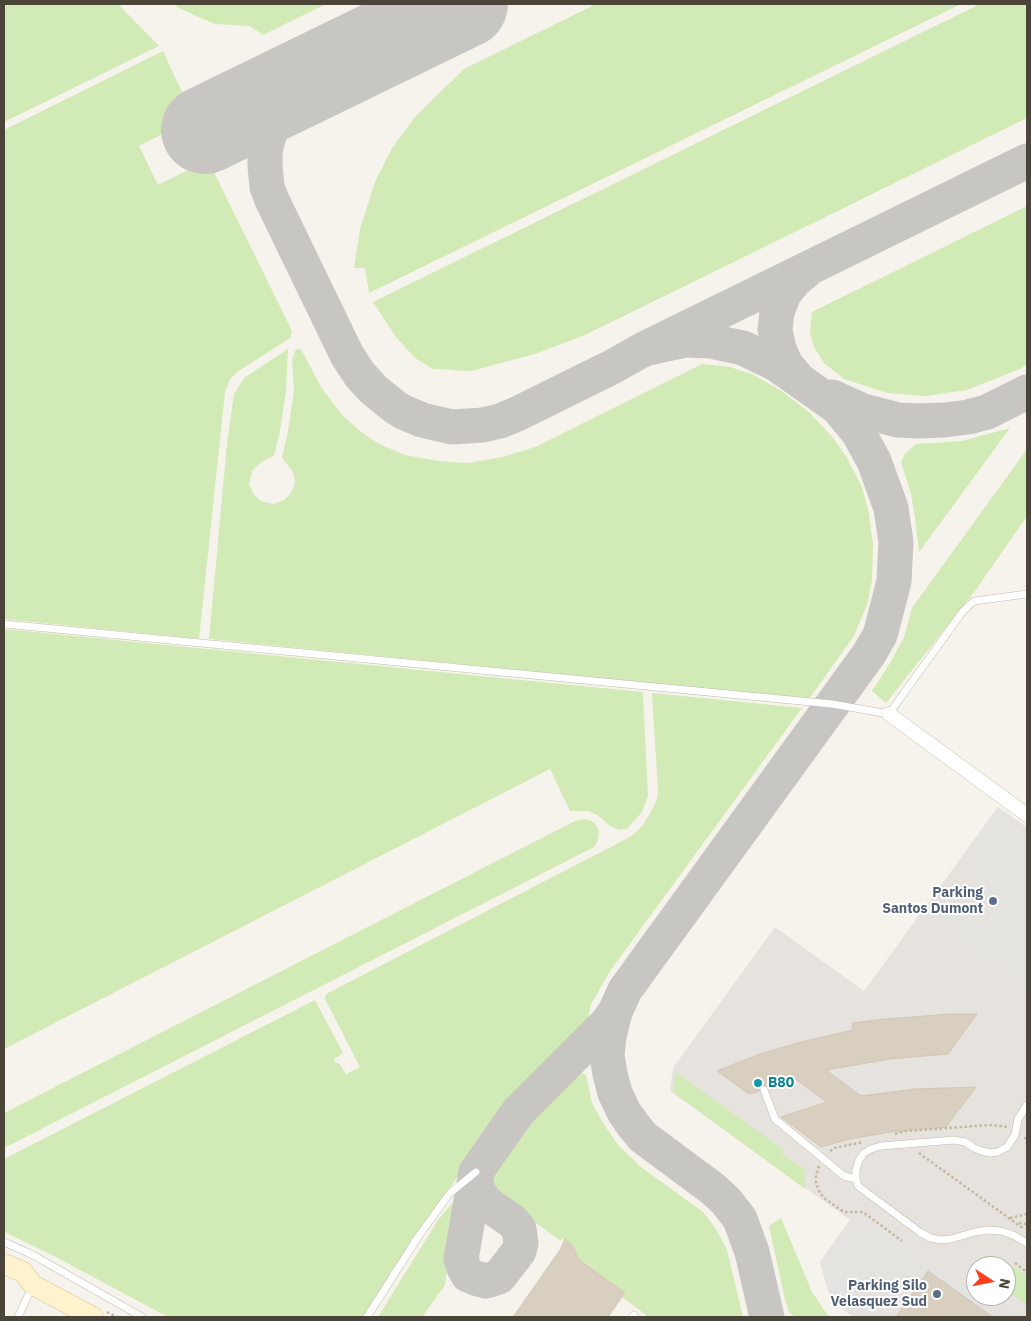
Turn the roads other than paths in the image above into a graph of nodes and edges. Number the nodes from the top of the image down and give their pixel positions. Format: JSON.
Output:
{"nodes":[{"id":1,"x":1027,"y":594,"type":"edge"},
{"id":2,"x":4,"y":624,"type":"edge"},
{"id":3,"x":889,"y":714,"type":"junction"},
{"id":4,"x":1027,"y":815,"type":"edge"},
{"id":5,"x":764,"y":1090,"type":"dead end"},
{"id":6,"x":1027,"y":1105,"type":"edge"},
{"id":7,"x":476,"y":1172,"type":"dead end"},
{"id":8,"x":856,"y":1179,"type":"junction"},
{"id":9,"x":4,"y":1242,"type":"edge"},
{"id":10,"x":1027,"y":1243,"type":"edge"},
{"id":11,"x":4,"y":1264,"type":"edge"},
{"id":12,"x":4,"y":1277,"type":"edge"},
{"id":13,"x":34,"y":1285,"type":"junction"},
{"id":14,"x":18,"y":1317,"type":"edge"},
{"id":15,"x":93,"y":1317,"type":"edge"},
{"id":16,"x":142,"y":1317,"type":"edge"},
{"id":17,"x":368,"y":1317,"type":"edge"}],
"edges":[{"from":1,"to":3,"type":"lane"},
{"from":2,"to":3,"type":"lane"},
{"from":3,"to":4,"type":"street"},
{"from":5,"to":8,"type":"lane"},
{"from":6,"to":8,"type":"lane"},
{"from":7,"to":17,"type":"lane"},
{"from":8,"to":10,"type":"lane"},
{"from":9,"to":16,"type":"lane"},
{"from":11,"to":13,"type":"street"},
{"from":12,"to":13,"type":"street"},
{"from":13,"to":14,"type":"lane"},
{"from":13,"to":15,"type":"street"}]}
